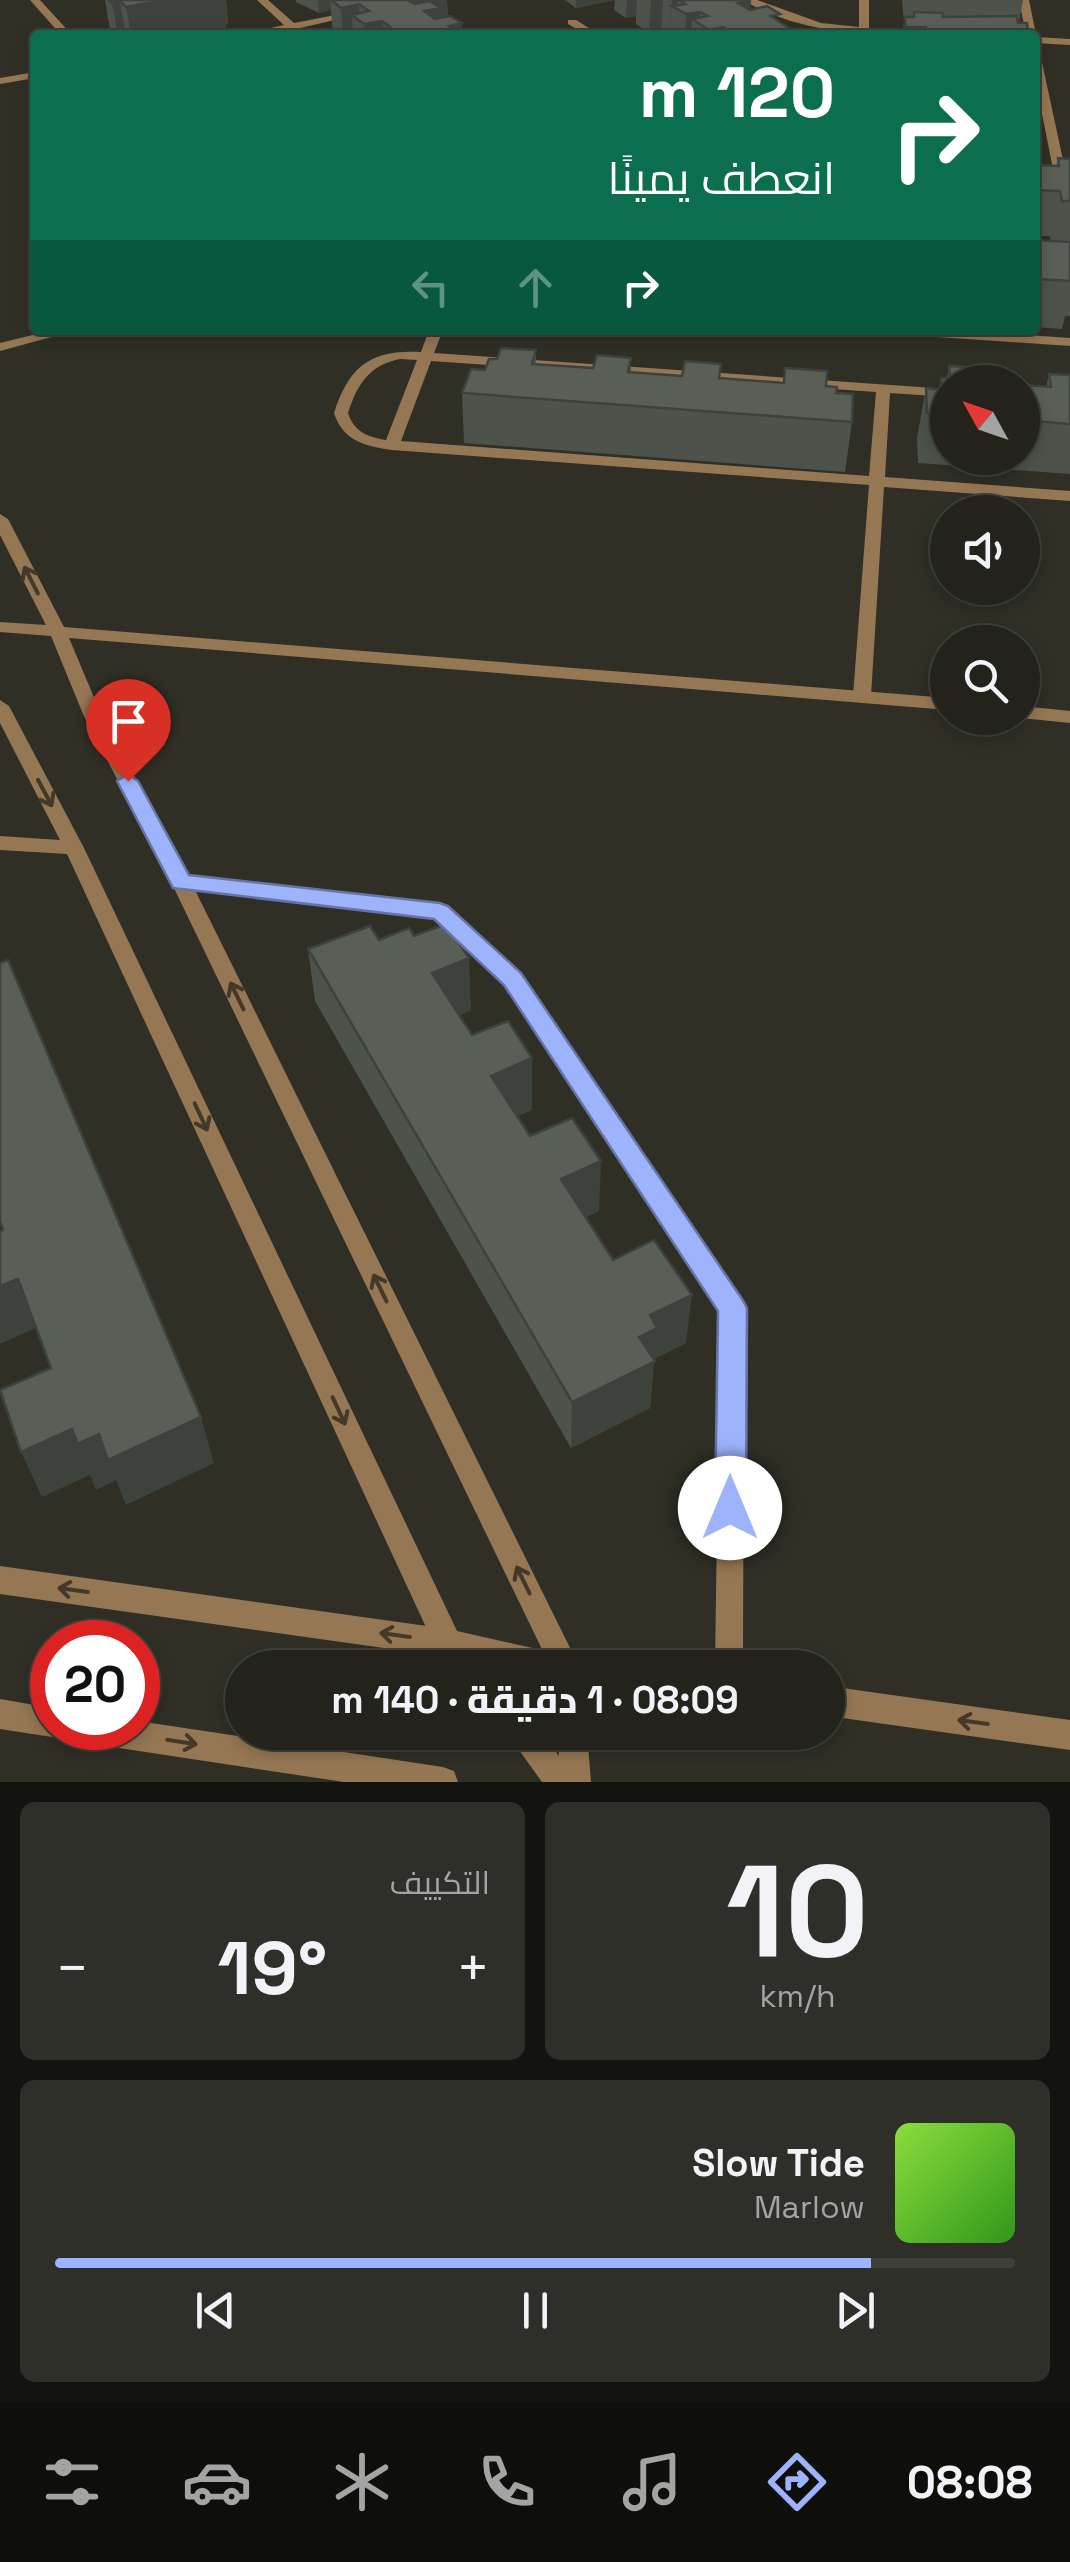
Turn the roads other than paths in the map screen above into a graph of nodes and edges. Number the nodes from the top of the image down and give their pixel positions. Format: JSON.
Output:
{"nodes":[{"id":1,"x":35,"y":0,"type":"edge"},
{"id":2,"x":262,"y":0,"type":"edge"},
{"id":3,"x":748,"y":0,"type":"edge"},
{"id":4,"x":864,"y":0,"type":"edge"},
{"id":5,"x":1024,"y":0,"type":"edge"},
{"id":6,"x":362,"y":13,"type":"edge"},
{"id":7,"x":572,"y":22,"type":"dead end"},
{"id":8,"x":292,"y":26,"type":"junction"},
{"id":9,"x":62,"y":30,"type":"edge"},
{"id":10,"x":272,"y":30,"type":"edge"},
{"id":11,"x":297,"y":30,"type":"edge"},
{"id":12,"x":586,"y":30,"type":"edge"},
{"id":13,"x":845,"y":30,"type":"edge"},
{"id":14,"x":864,"y":30,"type":"edge"},
{"id":15,"x":1031,"y":30,"type":"edge"},
{"id":16,"x":1040,"y":39,"type":"edge"},
{"id":17,"x":1070,"y":42,"type":"edge"},
{"id":18,"x":30,"y":76,"type":"edge"},
{"id":19,"x":1040,"y":77,"type":"edge"},
{"id":20,"x":0,"y":81,"type":"edge"},
{"id":21,"x":1059,"y":174,"type":"edge"},
{"id":22,"x":49,"y":335,"type":"edge"},
{"id":23,"x":434,"y":335,"type":"edge"},
{"id":24,"x":967,"y":335,"type":"edge"},
{"id":25,"x":1070,"y":342,"type":"edge"},
{"id":26,"x":0,"y":347,"type":"edge"},
{"id":27,"x":426,"y":356,"type":"junction"},
{"id":28,"x":882,"y":389,"type":"junction"},
{"id":29,"x":930,"y":392,"type":"edge"},
{"id":30,"x":392,"y":446,"type":"junction"},
{"id":31,"x":876,"y":483,"type":"junction"},
{"id":32,"x":1070,"y":496,"type":"edge"},
{"id":33,"x":0,"y":519,"type":"edge"},
{"id":34,"x":0,"y":627,"type":"edge"},
{"id":35,"x":58,"y":632,"type":"junction"},
{"id":36,"x":862,"y":696,"type":"junction"},
{"id":37,"x":930,"y":702,"type":"edge"},
{"id":38,"x":0,"y":706,"type":"edge"},
{"id":39,"x":1040,"y":714,"type":"edge"},
{"id":40,"x":1070,"y":717,"type":"edge"},
{"id":41,"x":0,"y":843,"type":"edge"},
{"id":42,"x":74,"y":848,"type":"junction"},
{"id":43,"x":182,"y":882,"type":"junction"},
{"id":44,"x":0,"y":1580,"type":"edge"},
{"id":45,"x":448,"y":1642,"type":"junction"},
{"id":46,"x":454,"y":1650,"type":"edge"},
{"id":47,"x":483,"y":1650,"type":"edge"},
{"id":48,"x":554,"y":1650,"type":"edge"},
{"id":49,"x":729,"y":1650,"type":"edge"},
{"id":50,"x":845,"y":1703,"type":"edge"},
{"id":51,"x":0,"y":1714,"type":"edge"},
{"id":52,"x":30,"y":1719,"type":"edge"},
{"id":53,"x":1070,"y":1735,"type":"edge"},
{"id":54,"x":160,"y":1739,"type":"edge"},
{"id":55,"x":535,"y":1750,"type":"edge"},
{"id":56,"x":573,"y":1750,"type":"edge"},
{"id":57,"x":443,"y":1782,"type":"edge"},
{"id":58,"x":561,"y":1782,"type":"edge"},
{"id":59,"x":576,"y":1782,"type":"edge"}],
"edges":[{"from":1,"to":9,"type":"street"},
{"from":2,"to":8,"type":"street"},
{"from":3,"to":13,"type":"street"},
{"from":4,"to":14,"type":"street"},
{"from":5,"to":15,"type":"street"},
{"from":6,"to":8,"type":"street"},
{"from":7,"to":12,"type":"street"},
{"from":8,"to":10,"type":"street"},
{"from":8,"to":11,"type":"street"},
{"from":16,"to":17,"type":"street"},
{"from":18,"to":20,"type":"street"},
{"from":19,"to":21,"type":"street"},
{"from":22,"to":26,"type":"street"},
{"from":23,"to":27,"type":"street"},
{"from":24,"to":25,"type":"street"},
{"from":27,"to":28,"type":"street"},
{"from":27,"to":30,"type":"street"},
{"from":27,"to":30,"type":"street"},
{"from":28,"to":29,"type":"street"},
{"from":28,"to":31,"type":"street"},
{"from":30,"to":31,"type":"street"},
{"from":31,"to":32,"type":"street"},
{"from":31,"to":36,"type":"street"},
{"from":35,"to":33,"type":"street","one_way":true},
{"from":34,"to":35,"type":"street"},
{"from":35,"to":36,"type":"street"},
{"from":35,"to":43,"type":"street"},
{"from":36,"to":37,"type":"street"},
{"from":38,"to":42,"type":"street","one_way":true},
{"from":39,"to":40,"type":"street"},
{"from":41,"to":42,"type":"street"},
{"from":42,"to":45,"type":"street","one_way":true},
{"from":48,"to":43,"type":"street","one_way":true},
{"from":43,"to":49,"type":"street"},
{"from":45,"to":44,"type":"street","one_way":true},
{"from":45,"to":46,"type":"street"},
{"from":45,"to":47,"type":"street"},
{"from":53,"to":50,"type":"street","one_way":true},
{"from":51,"to":52,"type":"street"},
{"from":54,"to":57,"type":"street","one_way":true},
{"from":55,"to":58,"type":"street"},
{"from":56,"to":59,"type":"street"}]}
